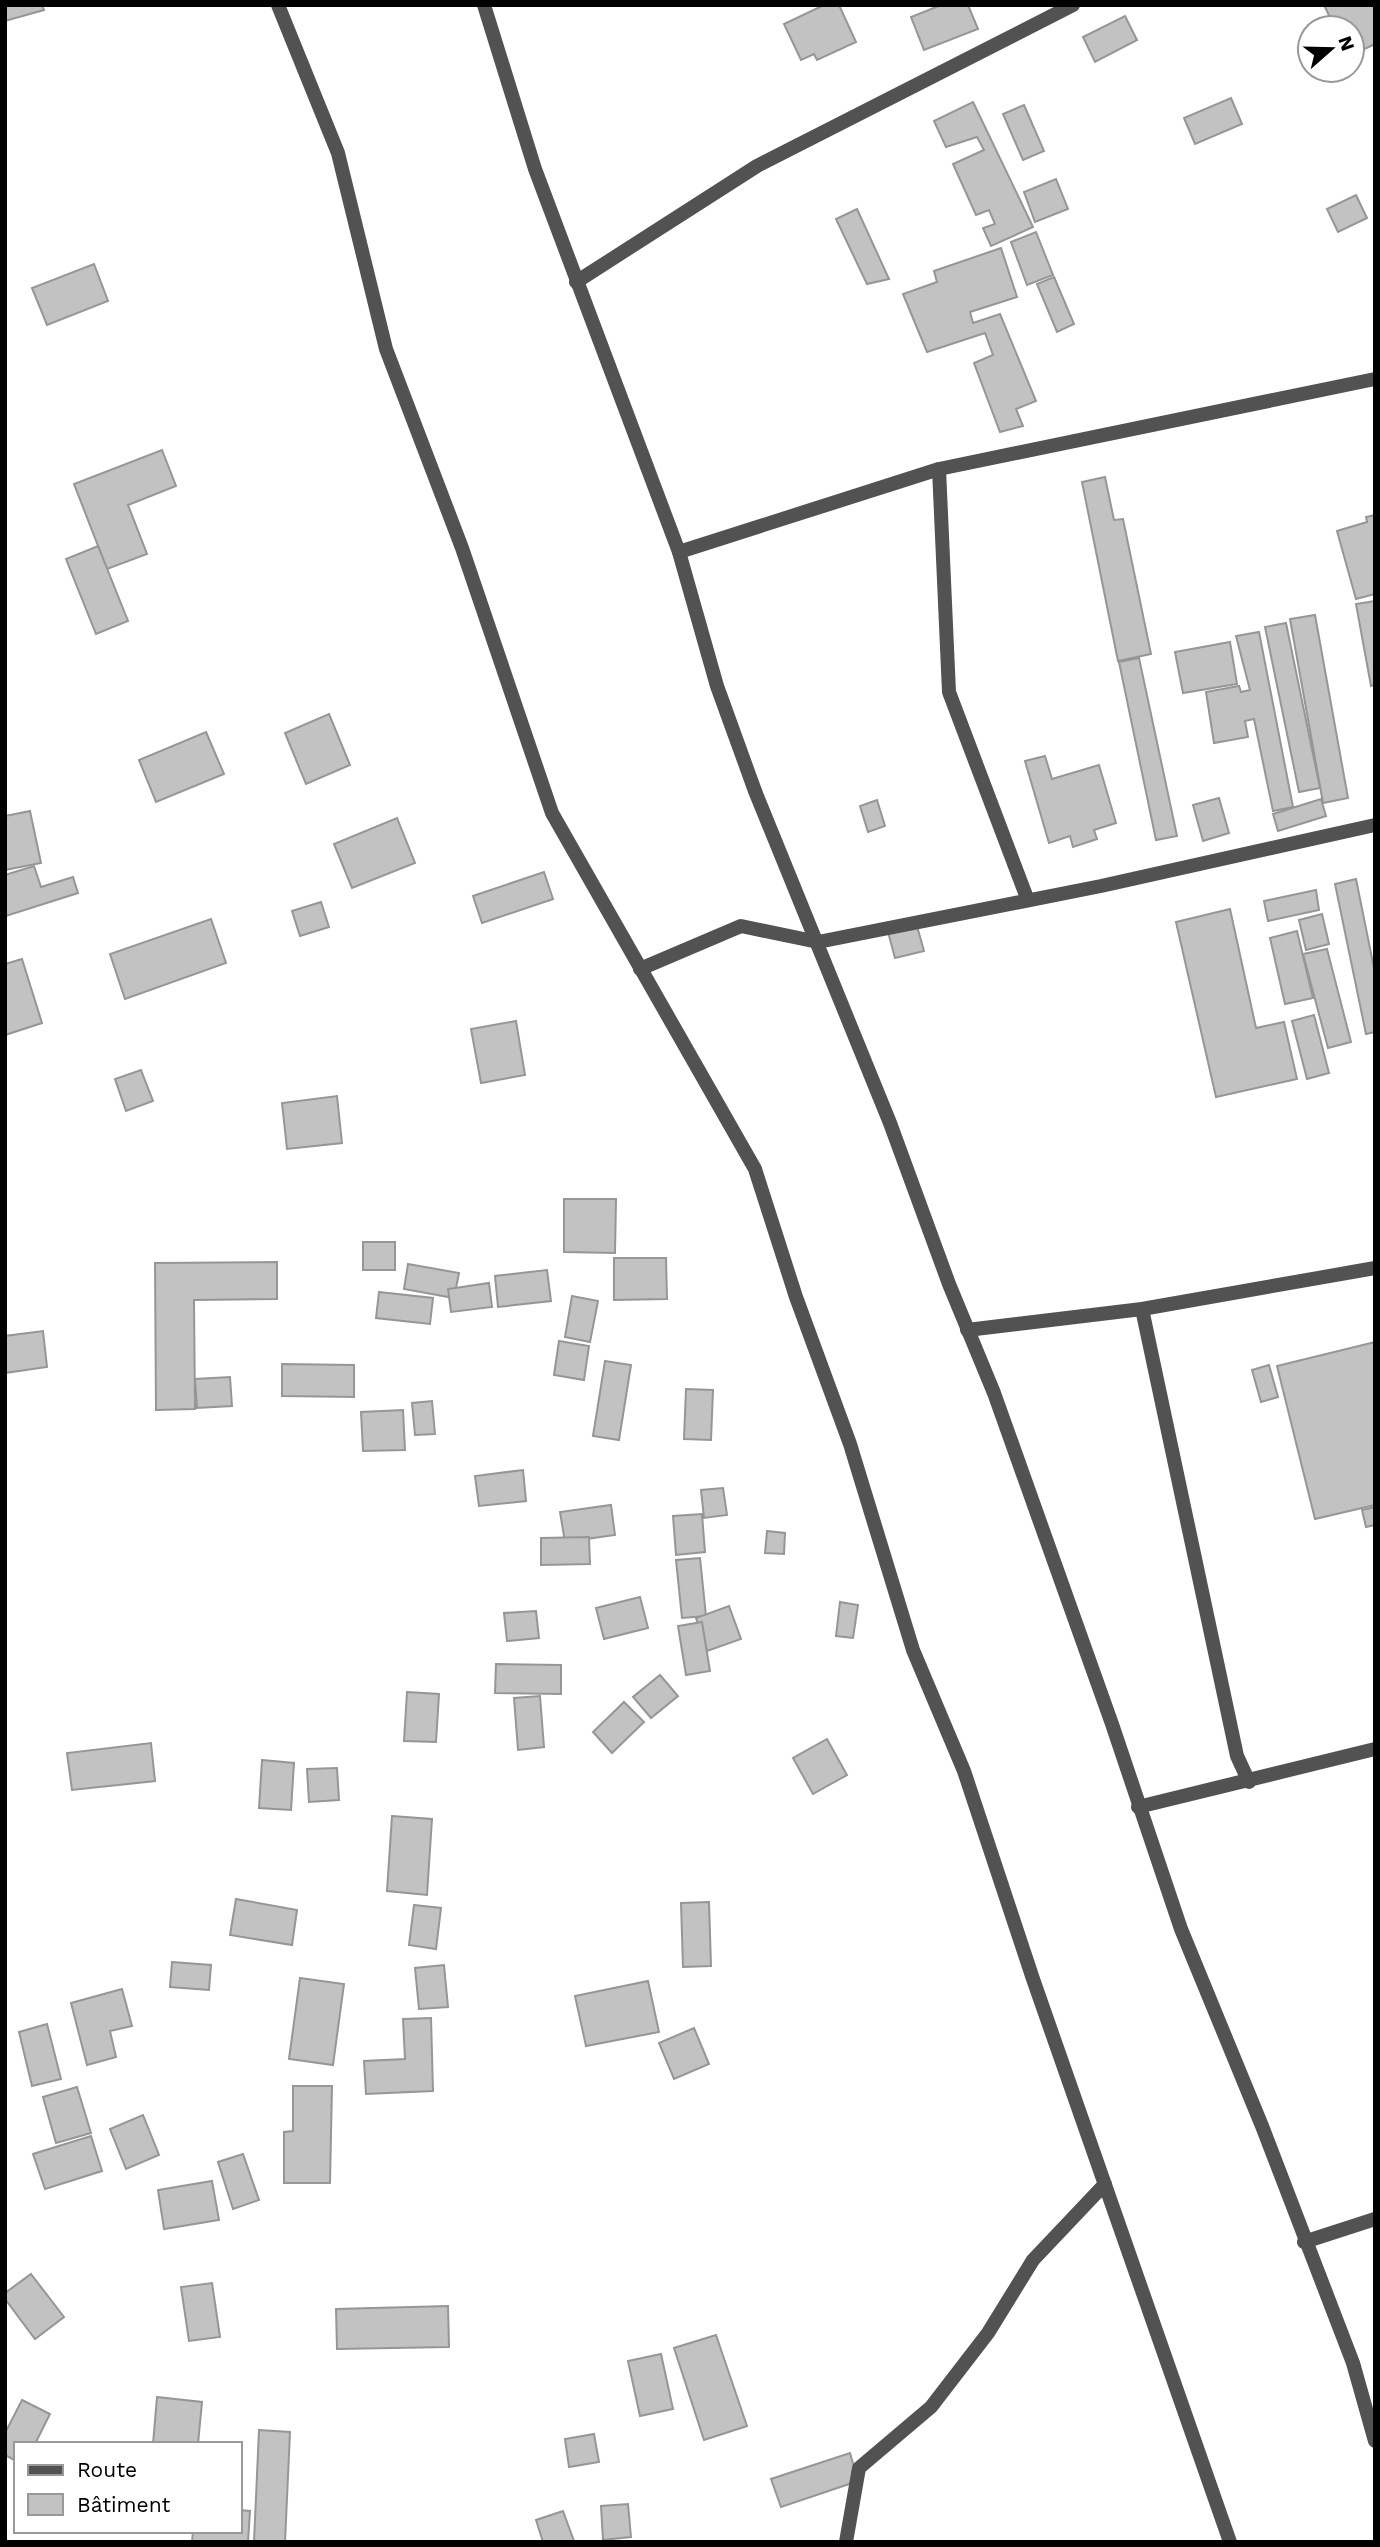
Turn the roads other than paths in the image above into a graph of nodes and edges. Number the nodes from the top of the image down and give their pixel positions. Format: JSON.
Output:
{"nodes":[{"id":1,"x":278,"y":5,"type":"edge"},
{"id":2,"x":484,"y":5,"type":"edge"},
{"id":3,"x":1073,"y":5,"type":"edge"},
{"id":4,"x":576,"y":282,"type":"junction"},
{"id":5,"x":1375,"y":379,"type":"edge"},
{"id":6,"x":939,"y":469,"type":"junction"},
{"id":7,"x":679,"y":552,"type":"junction"},
{"id":8,"x":1375,"y":825,"type":"edge"},
{"id":9,"x":1027,"y":898,"type":"junction"},
{"id":10,"x":818,"y":942,"type":"junction"},
{"id":11,"x":640,"y":969,"type":"junction"},
{"id":12,"x":1375,"y":1268,"type":"edge"},
{"id":13,"x":1142,"y":1309,"type":"junction"},
{"id":14,"x":967,"y":1330,"type":"junction"},
{"id":15,"x":1375,"y":1749,"type":"edge"},
{"id":16,"x":1249,"y":1782,"type":"junction"},
{"id":17,"x":1138,"y":1807,"type":"junction"},
{"id":18,"x":1105,"y":2184,"type":"junction"},
{"id":19,"x":1375,"y":2219,"type":"edge"},
{"id":20,"x":1304,"y":2242,"type":"junction"},
{"id":21,"x":1375,"y":2441,"type":"edge"},
{"id":22,"x":846,"y":2542,"type":"edge"},
{"id":23,"x":1230,"y":2542,"type":"edge"}],
"edges":[{"from":1,"to":11,"type":"street"},
{"from":2,"to":4,"type":"street"},
{"from":3,"to":4,"type":"street"},
{"from":4,"to":7,"type":"street"},
{"from":5,"to":6,"type":"street"},
{"from":6,"to":7,"type":"street"},
{"from":6,"to":9,"type":"street"},
{"from":7,"to":10,"type":"street"},
{"from":8,"to":9,"type":"street"},
{"from":9,"to":10,"type":"street"},
{"from":10,"to":11,"type":"street"},
{"from":10,"to":14,"type":"street"},
{"from":11,"to":18,"type":"street"},
{"from":12,"to":13,"type":"street"},
{"from":13,"to":14,"type":"street"},
{"from":13,"to":16,"type":"street"},
{"from":14,"to":17,"type":"street"},
{"from":15,"to":16,"type":"street"},
{"from":16,"to":17,"type":"street"},
{"from":17,"to":20,"type":"street"},
{"from":18,"to":22,"type":"street"},
{"from":18,"to":23,"type":"street"},
{"from":19,"to":20,"type":"street"},
{"from":20,"to":21,"type":"street"}]}
